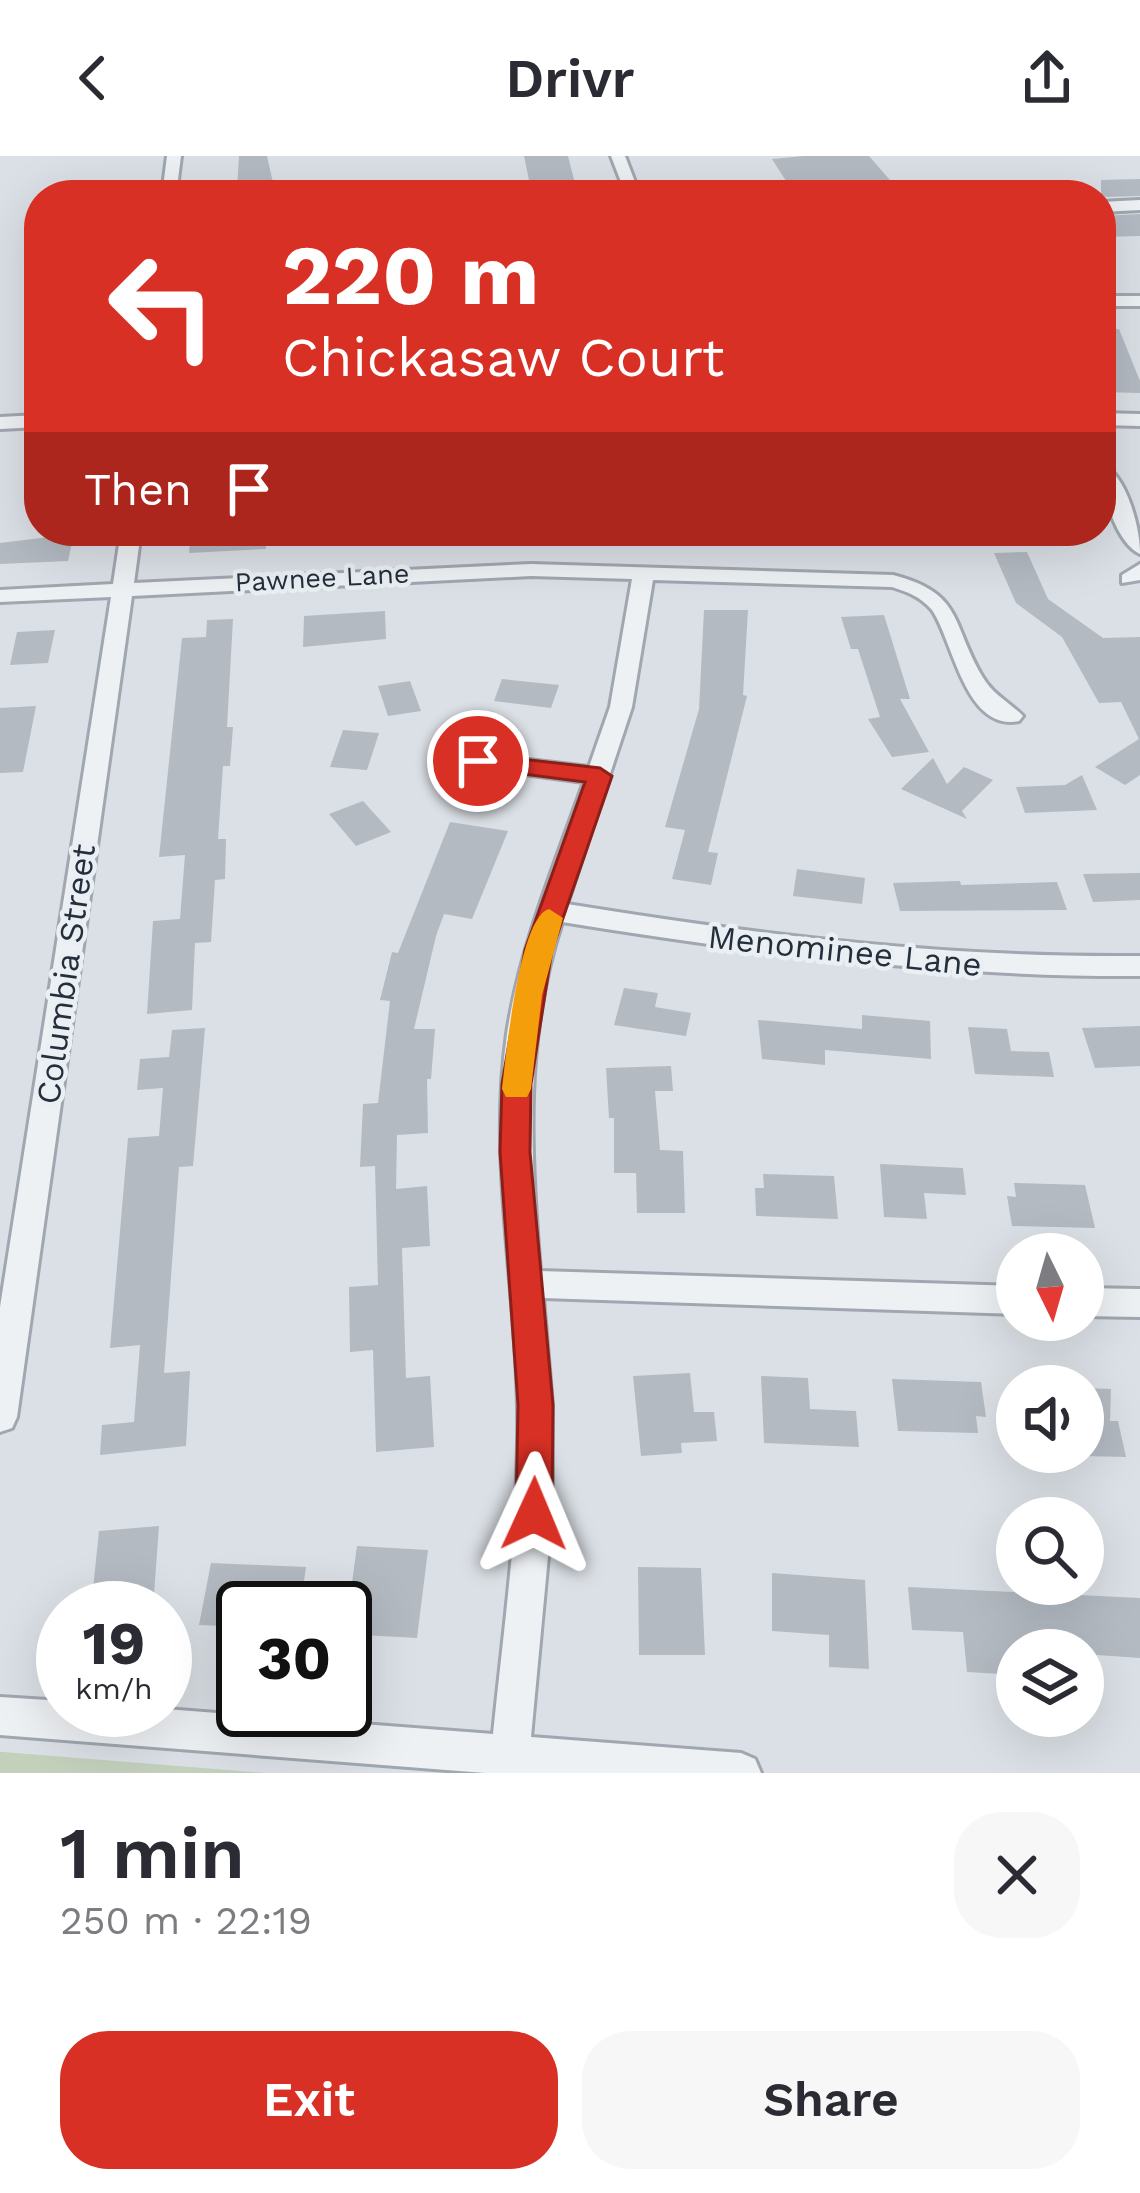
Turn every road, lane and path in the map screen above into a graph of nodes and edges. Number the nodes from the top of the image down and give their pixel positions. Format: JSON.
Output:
{"nodes":[{"id":1,"x":1116,"y":499,"type":"edge"},
{"id":2,"x":129,"y":546,"type":"edge"},
{"id":3,"x":1140,"y":548,"type":"edge"},
{"id":4,"x":644,"y":572,"type":"junction"},
{"id":5,"x":122,"y":590,"type":"junction"},
{"id":6,"x":0,"y":596,"type":"edge"},
{"id":7,"x":1012,"y":716,"type":"dead end"},
{"id":8,"x":478,"y":761,"type":"dead end"},
{"id":9,"x":600,"y":776,"type":"junction"},
{"id":10,"x":552,"y":911,"type":"junction"},
{"id":11,"x":1140,"y":966,"type":"edge"},
{"id":12,"x":525,"y":1284,"type":"junction"},
{"id":13,"x":996,"y":1299,"type":"edge"},
{"id":14,"x":1104,"y":1303,"type":"edge"},
{"id":15,"x":1140,"y":1304,"type":"edge"},
{"id":16,"x":0,"y":1417,"type":"edge"},
{"id":17,"x":0,"y":1716,"type":"edge"},
{"id":18,"x":510,"y":1755,"type":"junction"},
{"id":19,"x":741,"y":1773,"type":"edge"}],
"edges":[{"from":1,"to":3,"type":"street"},
{"from":2,"to":5,"type":"street","name":"Columbia Street"},
{"from":4,"to":5,"type":"street","name":"Pawnee Lane"},
{"from":4,"to":7,"type":"street","name":"Pawnee Lane"},
{"from":4,"to":9,"type":"street"},
{"from":5,"to":6,"type":"street","name":"Pawnee Lane"},
{"from":5,"to":16,"type":"street","name":"Columbia Street"},
{"from":8,"to":9,"type":"street"},
{"from":9,"to":10,"type":"street"},
{"from":10,"to":11,"type":"street","name":"Menominee Lane"},
{"from":10,"to":12,"type":"street"},
{"from":12,"to":13,"type":"street"},
{"from":12,"to":18,"type":"street"},
{"from":14,"to":15,"type":"street"},
{"from":17,"to":18,"type":"street"},
{"from":18,"to":19,"type":"street"}]}
